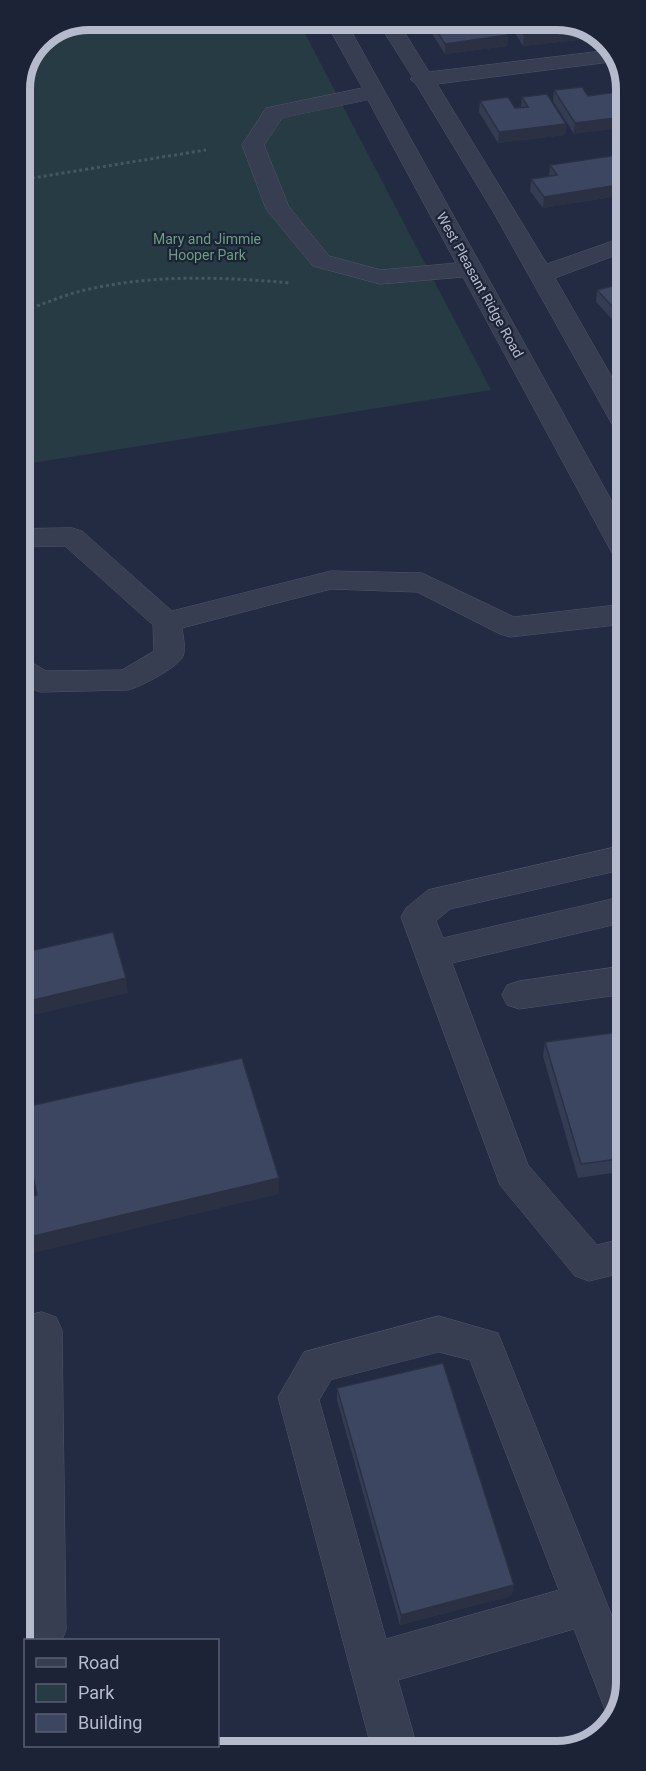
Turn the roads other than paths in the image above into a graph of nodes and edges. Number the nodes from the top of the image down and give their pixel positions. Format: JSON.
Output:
{"nodes":[{"id":1,"x":341,"y":30,"type":"edge"},
{"id":2,"x":393,"y":30,"type":"edge"},
{"id":3,"x":607,"y":57,"type":"edge"},
{"id":4,"x":421,"y":79,"type":"junction"},
{"id":5,"x":375,"y":92,"type":"junction"},
{"id":6,"x":616,"y":247,"type":"edge"},
{"id":7,"x":472,"y":269,"type":"junction"},
{"id":8,"x":540,"y":274,"type":"junction"},
{"id":9,"x":616,"y":408,"type":"edge"},
{"id":10,"x":616,"y":534,"type":"edge"},
{"id":11,"x":30,"y":538,"type":"edge"},
{"id":12,"x":616,"y":615,"type":"edge"},
{"id":13,"x":167,"y":622,"type":"junction"},
{"id":14,"x":30,"y":676,"type":"edge"},
{"id":15,"x":616,"y":859,"type":"edge"},
{"id":16,"x":616,"y":911,"type":"edge"},
{"id":17,"x":432,"y":954,"type":"junction"},
{"id":18,"x":616,"y":981,"type":"edge"},
{"id":19,"x":519,"y":996,"type":"dead end"},
{"id":20,"x":616,"y":1257,"type":"edge"},
{"id":21,"x":30,"y":1333,"type":"edge"},
{"id":22,"x":585,"y":1604,"type":"junction"},
{"id":23,"x":37,"y":1639,"type":"edge"},
{"id":24,"x":372,"y":1665,"type":"junction"},
{"id":25,"x":616,"y":1681,"type":"edge"},
{"id":26,"x":393,"y":1741,"type":"edge"}],
"edges":[{"from":1,"to":5,"type":"street","name":"West Pleasant Ridge Road"},
{"from":2,"to":4,"type":"street"},
{"from":3,"to":4,"type":"street"},
{"from":4,"to":8,"type":"street"},
{"from":5,"to":7,"type":"street","name":"West Pleasant Ridge Road"},
{"from":5,"to":7,"type":"street"},
{"from":6,"to":8,"type":"street"},
{"from":7,"to":10,"type":"street","name":"West Pleasant Ridge Road"},
{"from":8,"to":9,"type":"street"},
{"from":11,"to":13,"type":"street"},
{"from":12,"to":13,"type":"street"},
{"from":13,"to":14,"type":"street"},
{"from":15,"to":17,"type":"street"},
{"from":16,"to":17,"type":"street"},
{"from":17,"to":20,"type":"street"},
{"from":18,"to":19,"type":"street"},
{"from":21,"to":23,"type":"street"},
{"from":22,"to":24,"type":"street"},
{"from":22,"to":24,"type":"street"},
{"from":22,"to":25,"type":"street"},
{"from":24,"to":26,"type":"street"}]}
